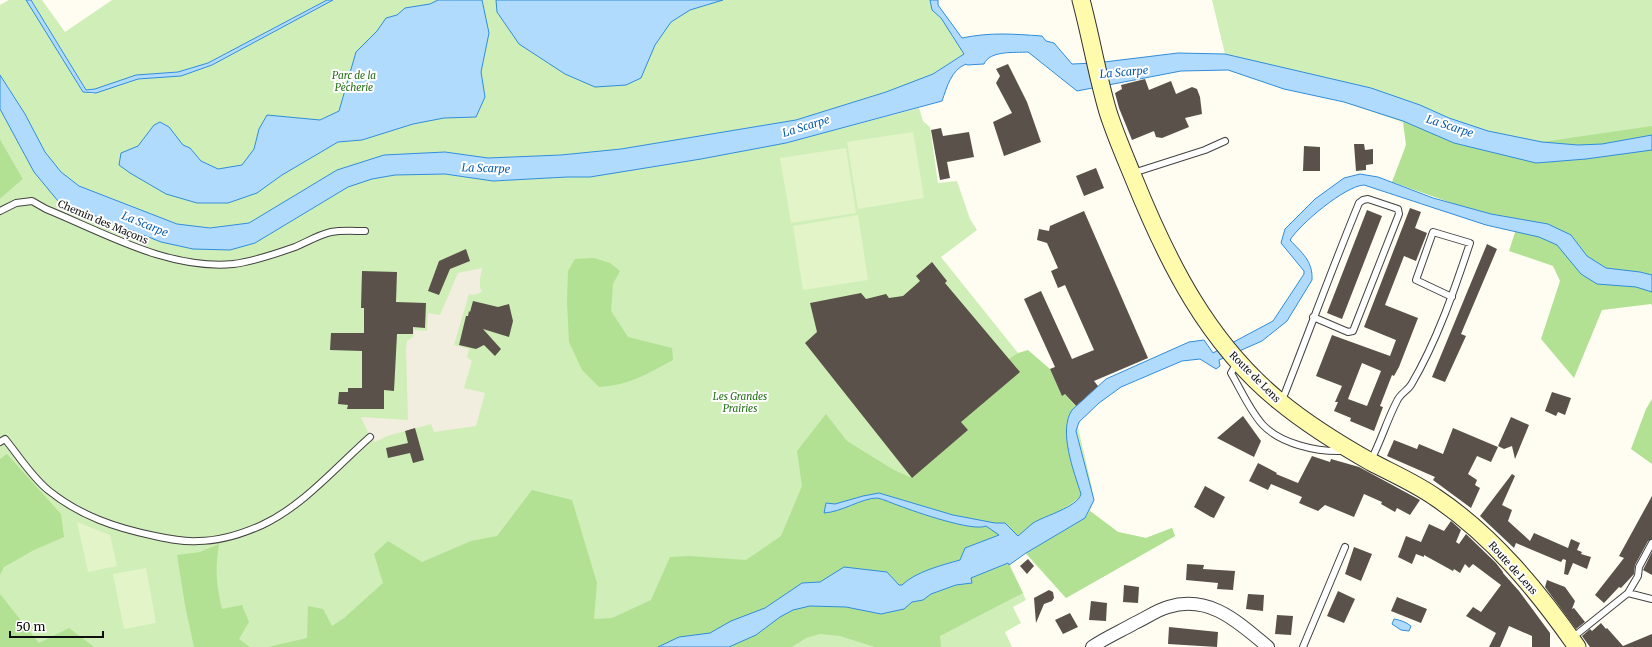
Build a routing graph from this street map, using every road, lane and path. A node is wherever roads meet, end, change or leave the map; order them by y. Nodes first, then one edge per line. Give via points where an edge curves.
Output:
1 (1081, 0) edge
2 (1225, 141) dead end
3 (1132, 174) junction
4 (0, 210) edge
5 (365, 231) dead end
6 (1452, 297) junction
7 (1313, 317) junction
8 (1231, 358) junction
9 (1280, 402) junction
10 (370, 437) dead end
11 (0, 442) edge
12 (1350, 450) junction
13 (1371, 462) junction
14 (1652, 543) edge
15 (1345, 547) dead end
16 (1628, 592) junction
17 (1652, 599) edge
18 (1574, 644) edge
19 (1092, 647) edge
20 (1268, 647) edge
21 (1303, 647) edge

1 - 3 main road, Route de Lens via 1109,114
2 - 3 lane
3 - 8 main road, Route de Lens via 1144,206 1180,280
4 - 5 lane, Chemin des Maçons via 16,203 32,201 152,253 199,264 234,264 295,247 333,232
6 - 6 lane via 1470,243 1433,232 1416,280
6 - 13 lane via 1410,386 1397,399
7 - 7 lane via 1348,332 1353,331 1399,214 1398,209 1368,199 1359,203
7 - 9 lane
8 - 9 main road, Route de Lens
8 - 12 lane via 1253,412 1272,432 1307,448 1331,452
9 - 12 main road, Route de Lens
10 - 11 lane via 313,489 279,515 262,525 230,536 198,541 176,540 119,528 82,513 47,489 5,439
12 - 13 main road, Route de Lens
13 - 18 main road, Route de Lens via 1434,496 1462,516 1489,541 1558,620
14 - 16 lane
15 - 21 lane
16 - 17 lane
16 - 18 lane
19 - 20 street via 1159,610 1184,604 1203,605 1223,612 1234,618

